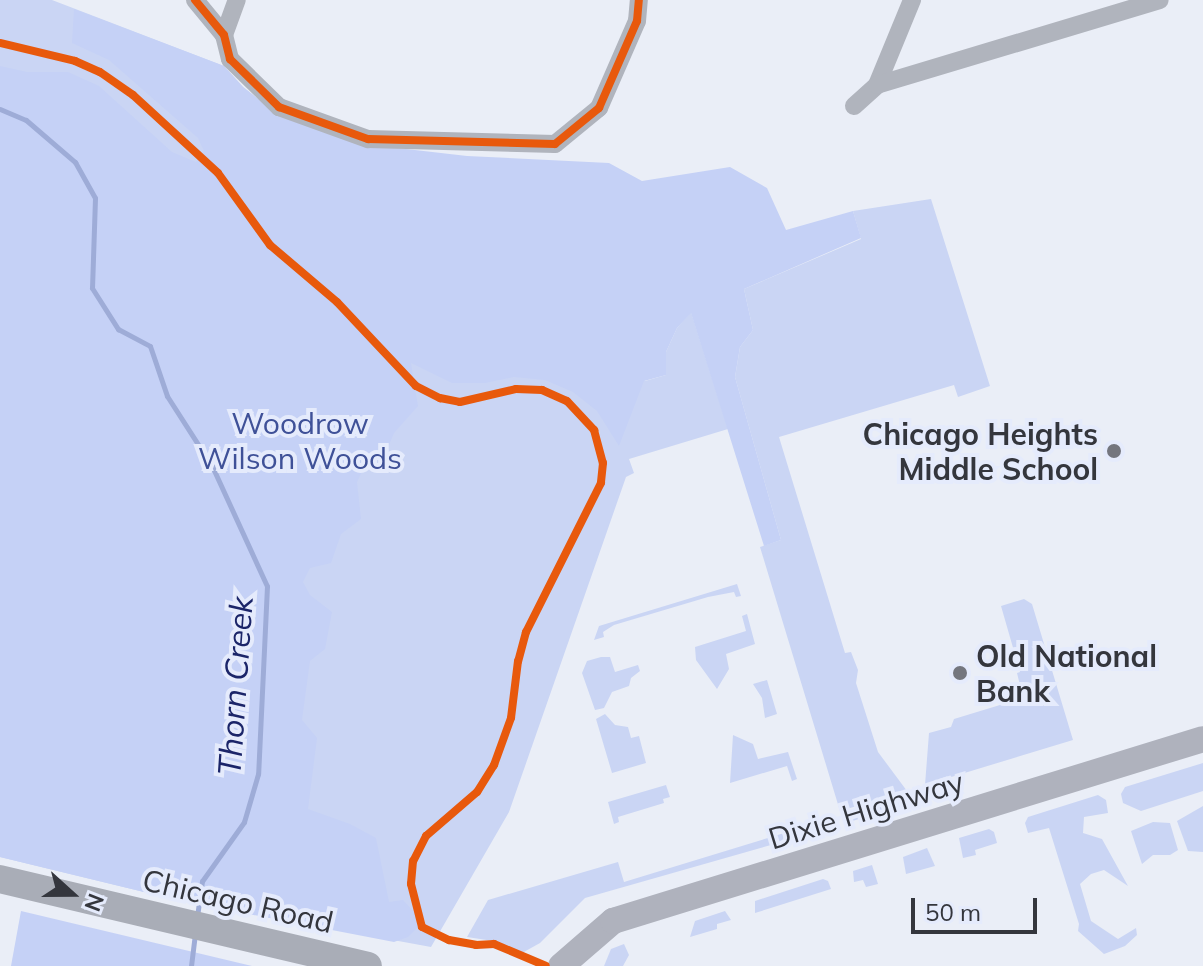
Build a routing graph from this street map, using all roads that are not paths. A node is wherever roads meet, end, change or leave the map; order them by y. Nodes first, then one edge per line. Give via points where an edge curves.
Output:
1 (195, 0) edge
2 (237, 0) edge
3 (639, 0) edge
4 (912, 0) edge
5 (1160, 0) edge
6 (224, 35) junction
7 (877, 85) junction
8 (854, 106) dead end
9 (1203, 739) edge
10 (0, 879) edge
11 (368, 966) edge
12 (561, 966) edge

1 - 6 street
2 - 6 street
3 - 6 street via 637,21 599,108 555,144 368,139 279,107 230,59
4 - 7 street
5 - 7 street
7 - 8 street
9 - 12 main road, Dixie Highway via 613,921
10 - 11 main road, Chicago Road

